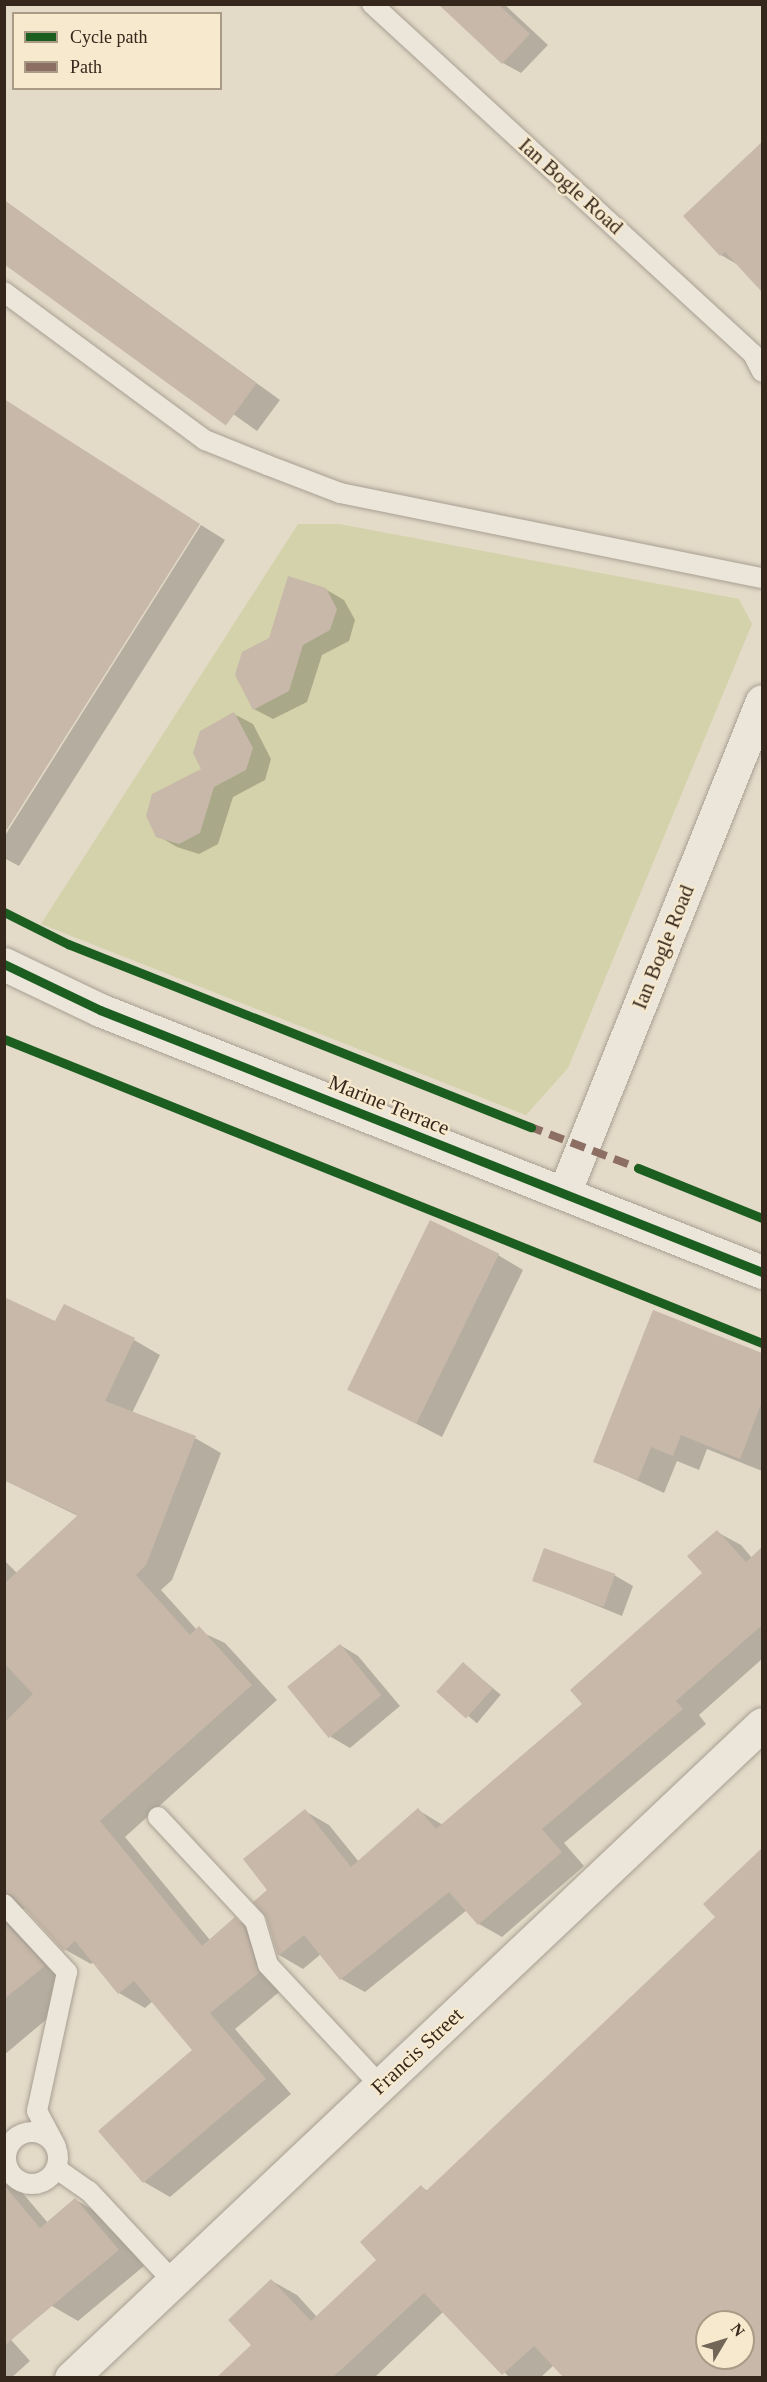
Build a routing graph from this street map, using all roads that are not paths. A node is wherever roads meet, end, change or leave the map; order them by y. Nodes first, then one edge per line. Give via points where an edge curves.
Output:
1 (372, 4) edge
2 (4, 292) edge
3 (762, 372) edge
4 (762, 578) edge
5 (762, 700) edge
6 (5, 965) edge
7 (564, 1193) junction
8 (762, 1272) edge
9 (762, 1724) edge
10 (158, 1817) dead end
11 (4, 1904) edge
12 (380, 2085) junction
13 (56, 2146) junction
14 (57, 2169) junction
15 (11, 2180) edge
16 (173, 2281) junction
17 (71, 2378) edge

1 - 3 lane, Ian Bogle Road via 753,354
2 - 4 lane via 205,440 340,493
5 - 7 street, Ian Bogle Road
6 - 7 street, Marine Terrace via 100,1010
7 - 8 street, Marine Terrace
9 - 12 street, Francis Street
10 - 12 lane via 255,1921 268,1965
11 - 13 lane via 67,1972 37,2111
12 - 16 street, Francis Street
13 - 14 lane
13 - 15 lane via 37,2132 15,2139 6,2160
14 - 15 lane via 40,2184
14 - 16 lane via 89,2191
16 - 17 street, Francis Street

